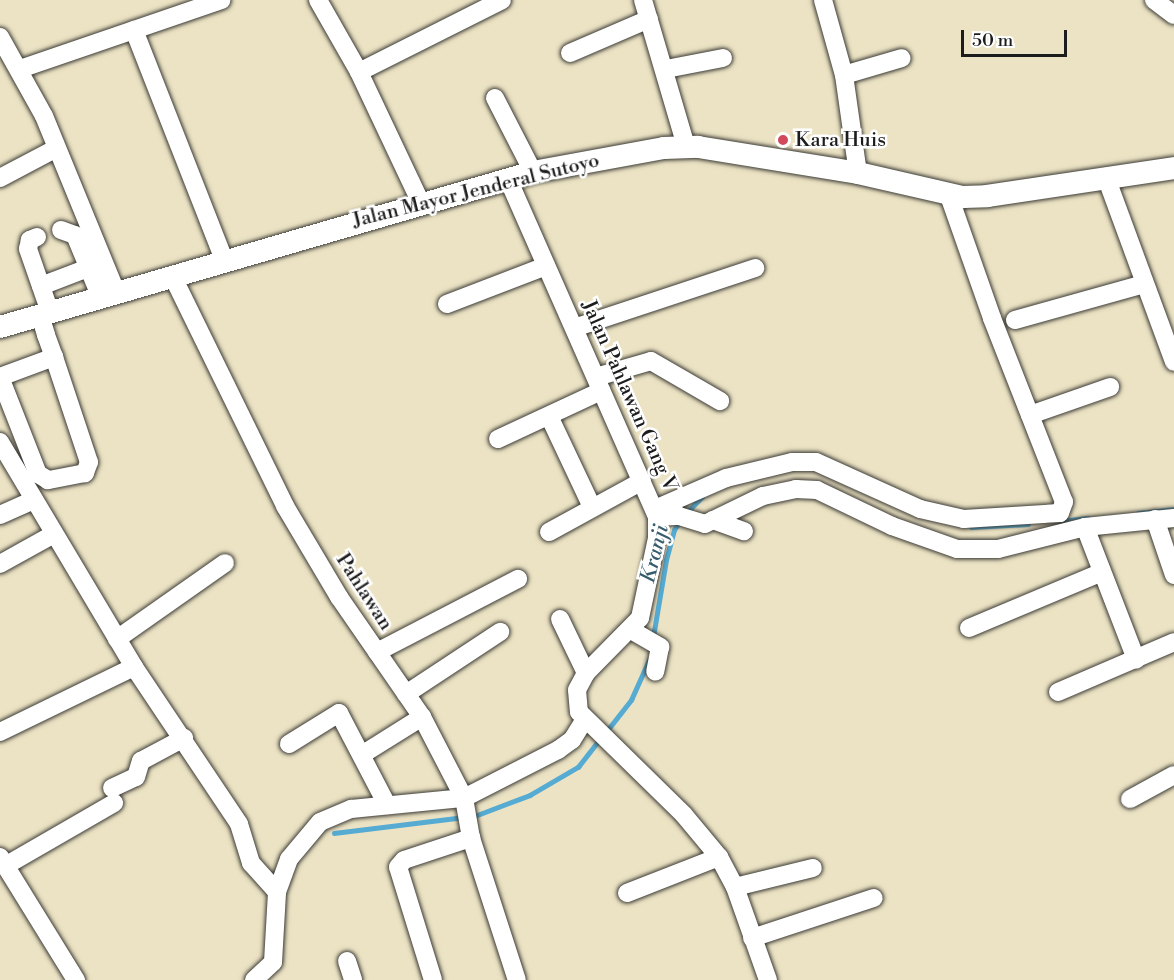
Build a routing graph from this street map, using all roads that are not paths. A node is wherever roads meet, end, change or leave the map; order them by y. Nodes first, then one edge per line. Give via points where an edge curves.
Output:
1 (221, 0) edge
2 (318, 0) edge
3 (502, 0) edge
4 (643, 0) edge
5 (824, 0) edge
6 (1154, 0) edge
7 (1174, 15) edge
8 (649, 19) junction
9 (134, 30) junction
10 (0, 37) edge
11 (570, 53) dead end
12 (723, 58) dead end
13 (902, 58) dead end
14 (20, 69) junction
15 (666, 69) junction
16 (359, 72) junction
17 (844, 75) junction
18 (495, 98) dead end
19 (686, 146) junction
20 (57, 148) junction
21 (1174, 168) edge
22 (533, 172) junction
23 (858, 173) junction
24 (1106, 177) junction
25 (0, 178) edge
26 (508, 179) junction
27 (949, 196) junction
28 (421, 203) junction
29 (61, 230) dead end
30 (37, 237) dead end
31 (224, 260) junction
32 (546, 266) junction
33 (88, 268) junction
34 (755, 268) dead end
35 (172, 275) junction
36 (1144, 284) junction
37 (41, 286) junction
38 (109, 296) junction
39 (447, 304) dead end
40 (45, 314) junction
41 (1015, 320) dead end
42 (0, 327) edge
43 (573, 328) junction
44 (54, 357) junction
45 (1174, 362) edge
46 (0, 377) edge
47 (599, 384) junction
48 (1110, 387) dead end
49 (720, 401) dead end
50 (1030, 415) junction
51 (549, 416) junction
52 (498, 439) dead end
53 (3, 454) edge
54 (642, 482) junction
55 (32, 501) junction
56 (592, 507) junction
57 (656, 513) junction
58 (0, 515) edge
59 (1174, 518) edge
60 (1155, 519) junction
61 (709, 522) junction
62 (1085, 527) junction
63 (744, 531) dead end
64 (549, 532) dead end
65 (52, 535) junction
66 (225, 563) dead end
67 (0, 564) edge
68 (1102, 572) junction
69 (1174, 575) edge
70 (518, 579) dead end
71 (560, 619) dead end
72 (969, 628) dead end
73 (500, 632) dead end
74 (645, 638) junction
75 (117, 639) junction
76 (1174, 642) edge
77 (377, 652) junction
78 (1136, 659) junction
79 (134, 667) junction
80 (655, 672) dead end
81 (586, 673) junction
82 (1058, 692) dead end
83 (406, 694) junction
84 (422, 717) junction
85 (584, 721) junction
86 (0, 732) edge
87 (184, 738) junction
88 (289, 744) dead end
89 (363, 754) junction
90 (1174, 775) edge
91 (1130, 799) dead end
92 (465, 803) junction
93 (387, 805) junction
94 (469, 833) junction
95 (719, 857) junction
96 (2, 861) edge
97 (813, 868) dead end
98 (735, 887) junction
99 (277, 892) junction
100 (627, 893) dead end
101 (874, 898) dead end
102 (752, 938) junction
103 (347, 961) dead end
104 (76, 980) edge
105 (254, 980) edge
106 (353, 980) edge
107 (433, 980) edge
108 (517, 980) edge
109 (768, 980) edge

1 - 9 street
2 - 16 street
3 - 16 street
4 - 8 street
5 - 17 street
6 - 7 street
8 - 11 street
8 - 15 street
9 - 14 street
9 - 31 street
10 - 14 street
12 - 15 street
13 - 17 street
14 - 20 street
15 - 19 street
16 - 28 street
17 - 23 street
18 - 22 street
19 - 22 main road, Jalan Mayor Jenderal Sutoyo
19 - 23 main road, Jalan Mayor Jenderal Sutoyo
20 - 25 street
20 - 38 street
21 - 24 main road, Jalan Mayor Jenderal Sutoyo
22 - 26 main road, Jalan Mayor Jenderal Sutoyo
23 - 27 main road, Jalan Mayor Jenderal Sutoyo
24 - 27 main road, Jalan Mayor Jenderal Sutoyo via 987,196
24 - 36 street
26 - 28 main road, Jalan Mayor Jenderal Sutoyo
26 - 32 street, Jalan Pahlawan Gang V
27 - 50 street
28 - 31 main road, Jalan Mayor Jenderal Sutoyo
29 - 33 street via 75,235
30 - 37 street via 30,240 28,249
31 - 35 main road, Jalan Mayor Jenderal Sutoyo
32 - 39 street
32 - 43 street, Jalan Pahlawan Gang V
33 - 37 street
33 - 38 street
34 - 43 street
35 - 38 main road, Jalan Mayor Jenderal Sutoyo
35 - 77 street, Pahlawan via 285,506
36 - 41 street
36 - 45 street
37 - 40 street
38 - 40 main road, Jalan Mayor Jenderal Sutoyo
40 - 42 main road, Jalan Mayor Jenderal Sutoyo
40 - 44 street
43 - 47 street, Jalan Pahlawan Gang V
44 - 46 street
44 - 46 street via 89,462 80,475 42,479
47 - 49 street via 651,361
47 - 51 street
47 - 54 street, Jalan Pahlawan Gang V
48 - 50 street
50 - 57 street via 1064,502 1064,508 1055,515 964,519 920,509 816,462 792,462 726,478
51 - 52 street
51 - 56 street
53 - 55 street
54 - 56 street
54 - 57 street, Jalan Pahlawan Gang V
55 - 58 street
55 - 65 street
56 - 64 street
57 - 61 street
57 - 74 street, Jalan Pahlawan Gang V via 644,605
59 - 60 street
60 - 62 street
60 - 69 street
61 - 62 street via 763,496 796,489 817,490 892,526 957,549 998,549
61 - 63 street
62 - 68 street
65 - 67 street
65 - 75 street
66 - 75 street
68 - 72 street
68 - 78 street
70 - 77 street
71 - 81 street
73 - 83 street
74 - 80 street via 661,649
74 - 81 street, Jalan Pahlawan Gang V
75 - 79 street
76 - 78 street
77 - 83 street, Pahlawan
78 - 82 street
79 - 86 street
79 - 87 street
81 - 85 street, Jalan Pahlawan Gang V via 576,703
83 - 84 street, Pahlawan
84 - 89 street
84 - 92 street, Pahlawan
85 - 92 street via 572,740
85 - 95 street via 684,815
87 - 96 street via 141,761 135,778 113,796
87 - 99 street via 243,831 251,863
88 - 89 street via 338,712
89 - 93 street
90 - 91 street
92 - 93 street
92 - 94 street
93 - 99 street via 351,809 320,822 289,859
94 - 107 street via 404,860 398,867
94 - 108 street
95 - 98 street
95 - 100 street
96 - 104 street
97 - 98 street
98 - 102 street
99 - 105 street via 273,962
101 - 102 street
102 - 109 street
103 - 106 street

